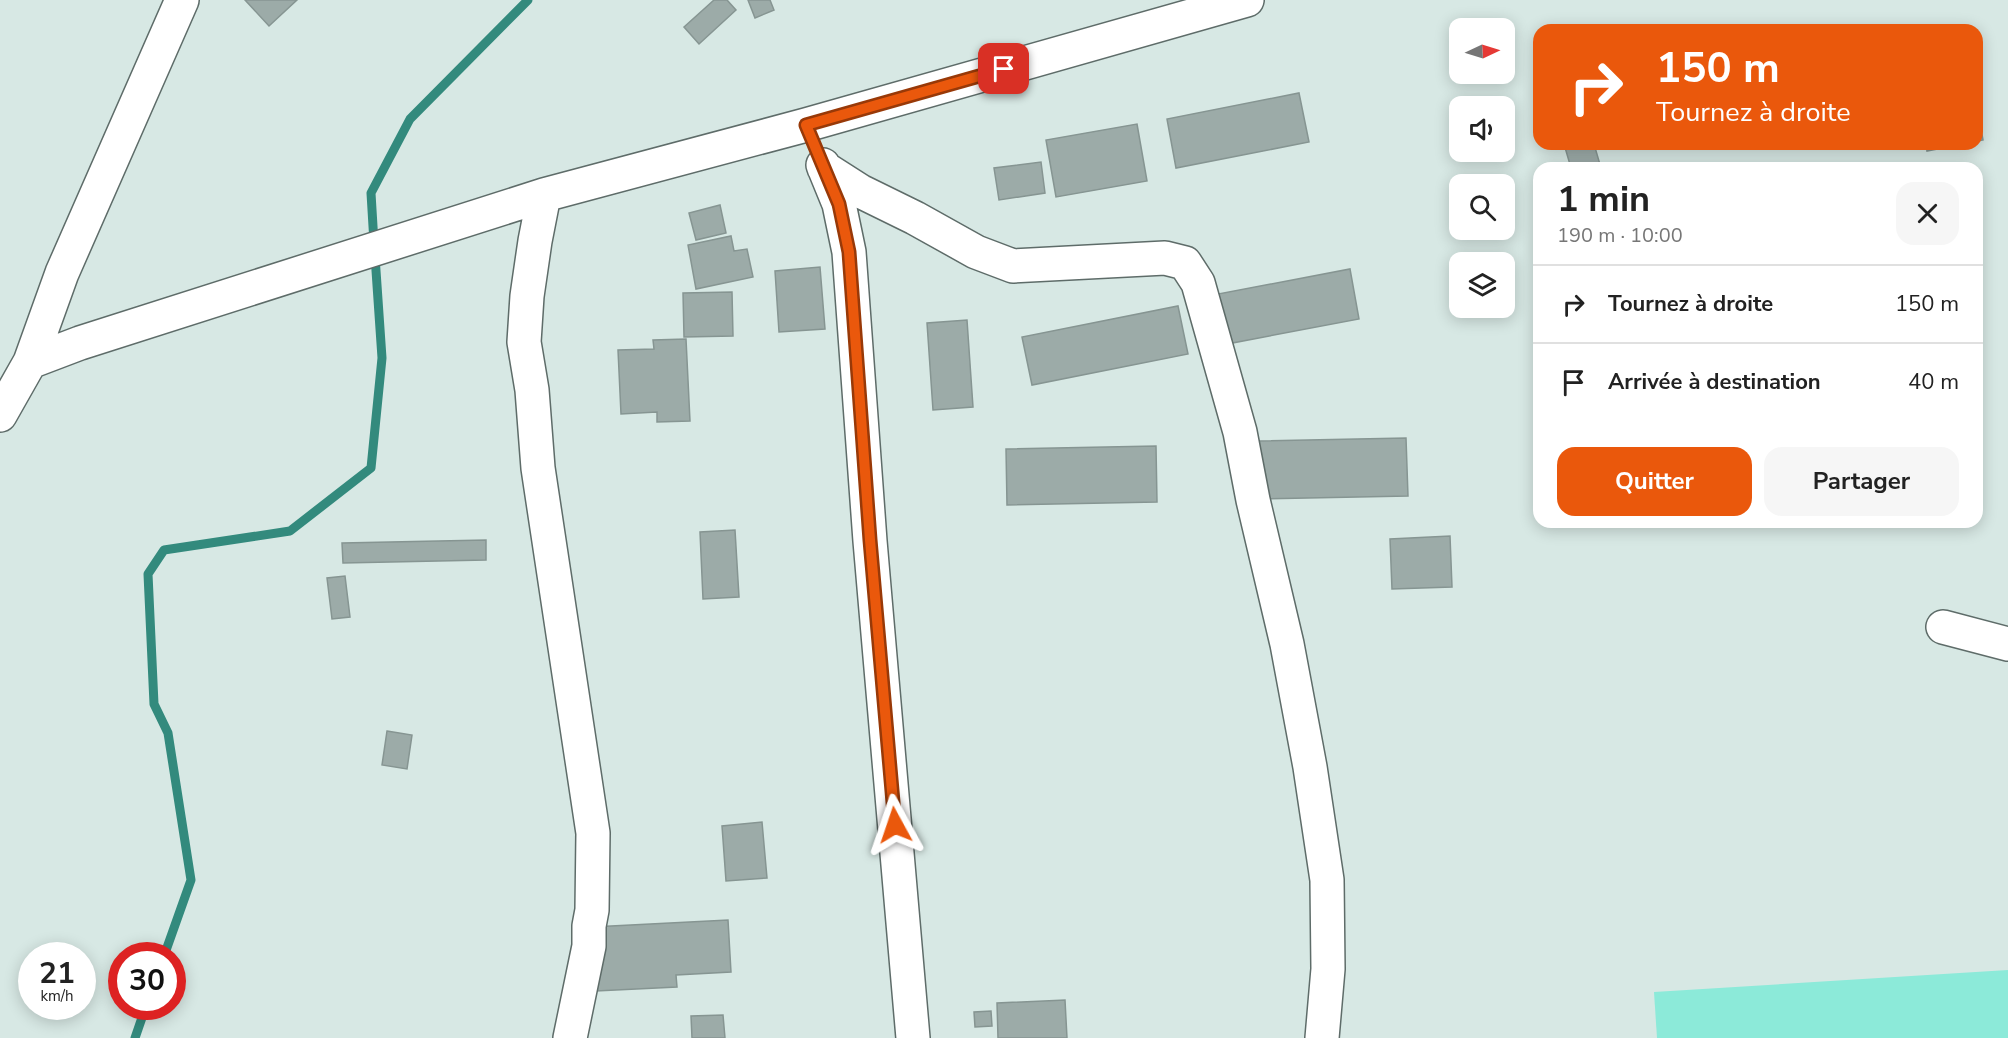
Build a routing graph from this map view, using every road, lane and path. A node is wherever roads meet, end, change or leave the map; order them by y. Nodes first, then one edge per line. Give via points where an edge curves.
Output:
1 (183, 0) edge
2 (1247, 0) edge
3 (806, 125) junction
4 (824, 168) junction
5 (544, 195) junction
6 (30, 362) junction
7 (0, 415) edge
8 (1943, 627) dead end
9 (2008, 644) edge
10 (570, 1038) edge
11 (913, 1038) edge
12 (1322, 1038) edge

1 - 6 street via 62,273
2 - 3 street
3 - 4 street
3 - 5 street
4 - 11 street via 839,204 849,252
4 - 12 street via 976,252 1013,266 1166,258 1185,264 1198,283 1240,432 1310,767 1328,880 1328,969
5 - 6 street
5 - 10 street via 528,286 525,342 538,468 593,833 589,946
6 - 7 street
8 - 9 street

